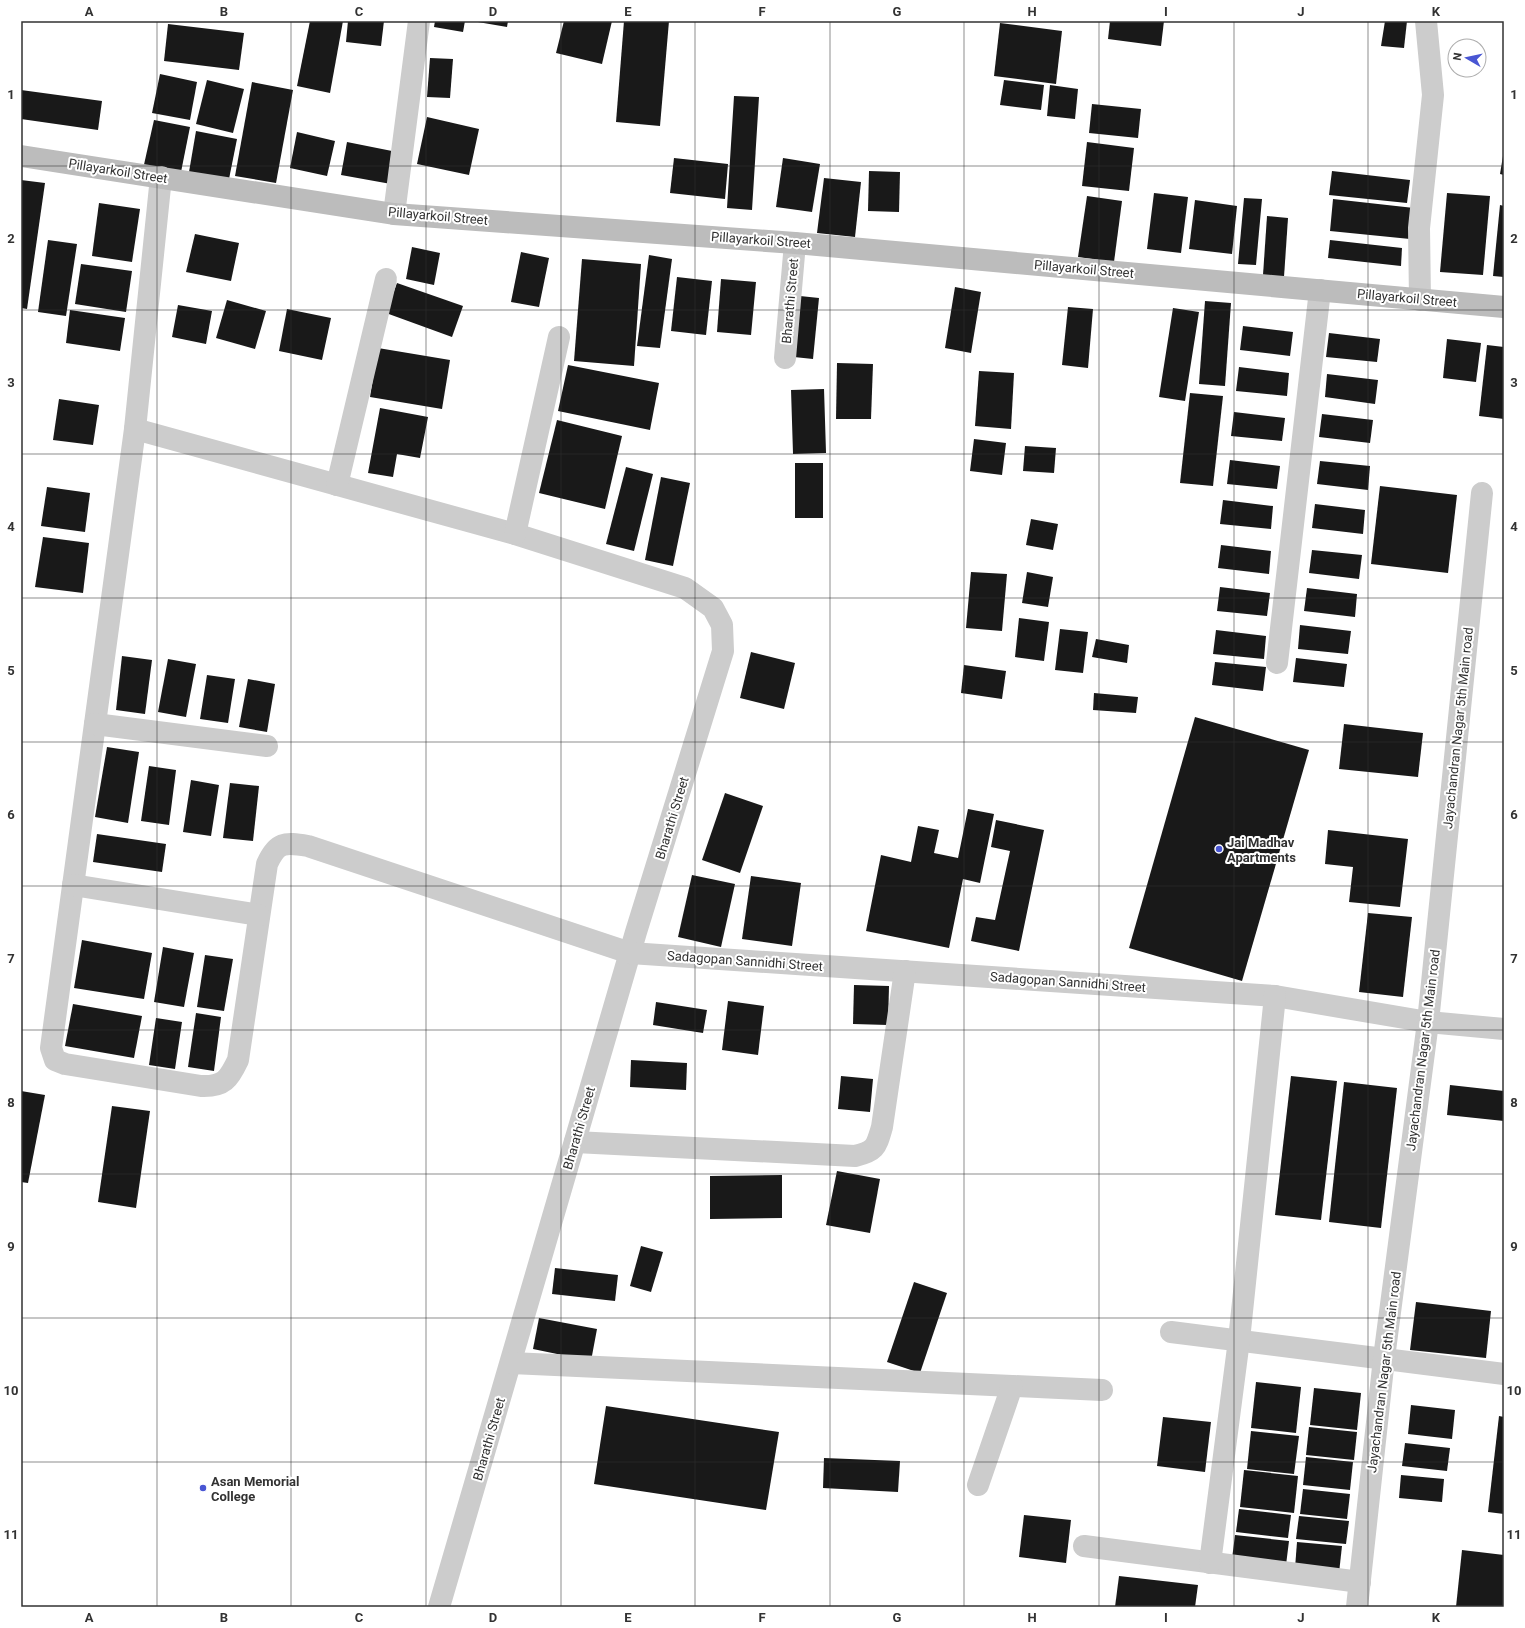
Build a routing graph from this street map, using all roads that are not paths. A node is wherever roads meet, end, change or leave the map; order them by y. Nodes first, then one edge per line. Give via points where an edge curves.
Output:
1 (419, 21) edge
2 (1426, 21) edge
3 (21, 156) edge
4 (161, 177) junction
5 (394, 214) junction
6 (795, 243) junction
7 (386, 279) dead end
8 (1320, 290) junction
9 (1420, 300) junction
10 (1504, 307) edge
11 (559, 337) dead end
12 (785, 358) dead end
13 (135, 429) junction
14 (337, 485) junction
15 (1482, 492) dead end
16 (515, 534) junction
17 (1277, 663) dead end
18 (95, 724) junction
19 (267, 746) dead end
20 (73, 884) junction
21 (259, 915) junction
22 (630, 953) junction
23 (905, 971) junction
24 (1275, 996) junction
25 (1428, 1022) junction
26 (1504, 1029) edge
27 (575, 1142) junction
28 (1171, 1332) dead end
29 (1239, 1340) junction
30 (1384, 1358) junction
31 (511, 1363) junction
32 (1504, 1374) edge
33 (1012, 1386) junction
34 (1102, 1390) dead end
35 (978, 1485) dead end
36 (1084, 1546) dead end
37 (1210, 1563) junction
38 (1360, 1582) junction
39 (440, 1607) edge
40 (1357, 1607) edge

1 - 5 street
2 - 9 street via 1433,94 1419,228
3 - 4 street, Pillayarkoil Street
4 - 5 street, Pillayarkoil Street
4 - 13 street
5 - 6 street, Pillayarkoil Street
6 - 8 street, Pillayarkoil Street
6 - 12 street, Bharathi Street
7 - 14 street
8 - 9 street, Pillayarkoil Street
8 - 17 street
9 - 10 street, Pillayarkoil Street
11 - 16 street
13 - 14 street, Bharathi Street
13 - 18 street
14 - 16 street, Bharathi Street
15 - 25 street, Jayachandran Nagar 5th Main road
16 - 22 street, Bharathi Street via 685,588 713,608 722,625 723,651
18 - 19 street
18 - 20 street
20 - 21 street
20 - 21 street, Sadagopan Sannidhi Street via 51,1048 54,1060 80,1067 214,1087 230,1076 238,1060
21 - 22 street, Sadagopan Sannidhi Street via 267,864 273,852 281,845 293,843
22 - 23 street, Sadagopan Sannidhi Street
22 - 27 street, Bharathi Street
23 - 24 street, Sadagopan Sannidhi Street
23 - 27 street via 882,1127 877,1144 869,1153 855,1156
24 - 25 street, Sadagopan Sannidhi Street
24 - 29 street
25 - 26 street, Sadagopan Sannidhi Street
25 - 30 street, Jayachandran Nagar 5th Main road
27 - 31 street, Bharathi Street
28 - 29 street
29 - 30 street
29 - 37 street
30 - 32 street
30 - 38 street, Jayachandran Nagar 5th Main road
31 - 33 street
31 - 39 street, Bharathi Street
33 - 34 street
33 - 35 street
36 - 37 street
37 - 38 street
38 - 40 street, Jayachandran Nagar 5th Main road

